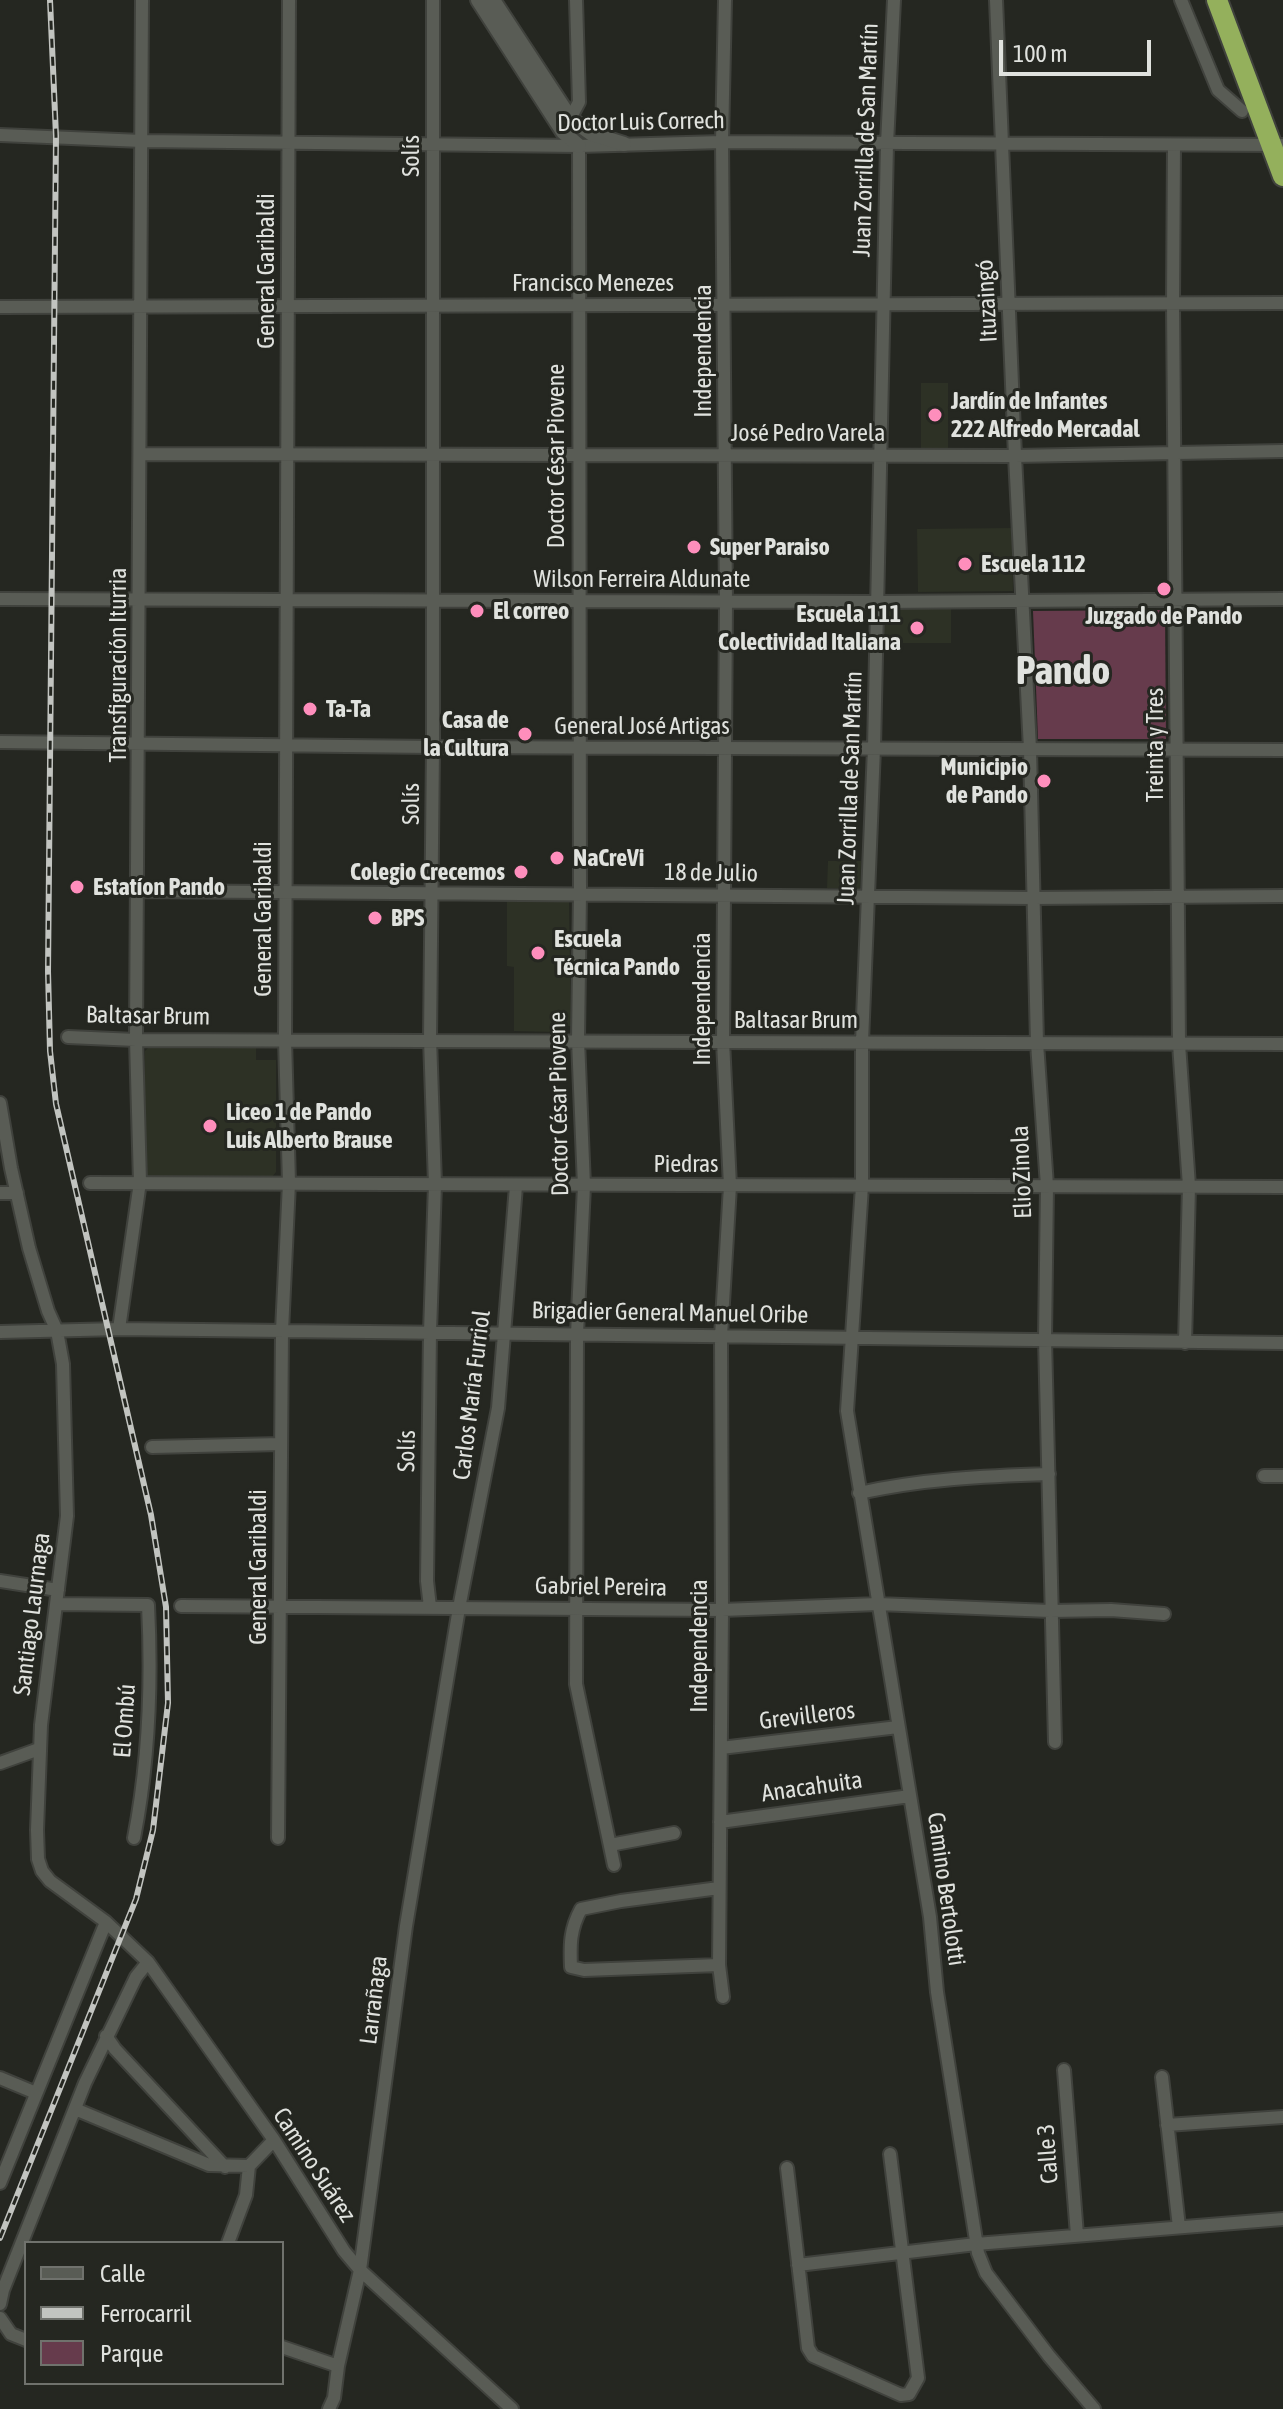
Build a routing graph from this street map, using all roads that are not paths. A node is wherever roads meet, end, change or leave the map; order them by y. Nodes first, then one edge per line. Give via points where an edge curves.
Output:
1 (142, 0) edge
2 (289, 0) edge
3 (433, 0) edge
4 (478, 0) edge
5 (493, 0) edge
6 (576, 0) edge
7 (725, 0) edge
8 (894, 0) edge
9 (996, 0) edge
10 (1181, 0) edge
11 (1217, 0) edge
12 (1242, 111) dead end
13 (567, 126) junction
14 (592, 134) junction
15 (0, 135) edge
16 (142, 141) junction
17 (288, 142) junction
18 (722, 142) junction
19 (433, 143) junction
20 (624, 144) junction
21 (887, 144) junction
22 (1001, 145) junction
23 (1277, 145) edge
24 (579, 146) junction
25 (1174, 146) junction
26 (1283, 176) edge
27 (1173, 303) junction
28 (1283, 303) edge
29 (883, 304) junction
30 (1009, 304) junction
31 (725, 305) junction
32 (433, 306) junction
33 (578, 306) junction
34 (0, 307) edge
35 (142, 307) junction
36 (288, 307) junction
37 (1283, 451) edge
38 (1175, 452) junction
39 (433, 453) junction
40 (141, 454) junction
41 (288, 455) junction
42 (578, 455) junction
43 (725, 455) junction
44 (880, 455) junction
45 (1015, 456) junction
46 (0, 599) edge
47 (141, 599) junction
48 (1283, 599) edge
49 (1176, 600) junction
50 (286, 601) junction
51 (433, 601) junction
52 (1021, 601) junction
53 (579, 602) junction
54 (726, 602) junction
55 (877, 602) junction
56 (0, 742) edge
57 (140, 744) junction
58 (285, 746) junction
59 (433, 747) junction
60 (580, 747) junction
61 (726, 748) junction
62 (874, 748) junction
63 (1030, 749) junction
64 (1178, 749) junction
65 (1283, 750) edge
66 (138, 891) junction
67 (285, 892) junction
68 (432, 893) junction
69 (580, 893) junction
70 (724, 896) junction
71 (1178, 896) junction
72 (1283, 896) edge
73 (869, 897) junction
74 (1033, 898) junction
75 (68, 1037) dead end
76 (285, 1039) junction
77 (430, 1039) junction
78 (136, 1040) junction
79 (578, 1040) junction
80 (723, 1041) junction
81 (862, 1042) junction
82 (1037, 1043) junction
83 (1179, 1044) junction
84 (1283, 1044) edge
85 (0, 1103) edge
86 (140, 1182) junction
87 (90, 1183) dead end
88 (289, 1183) junction
89 (435, 1184) junction
90 (516, 1186) junction
91 (584, 1186) junction
92 (730, 1186) junction
93 (862, 1186) junction
94 (1047, 1186) junction
95 (1189, 1186) junction
96 (1283, 1187) edge
97 (0, 1193) edge
98 (17, 1193) junction
99 (119, 1329) junction
100 (57, 1331) junction
101 (282, 1331) junction
102 (0, 1332) edge
103 (430, 1332) junction
104 (504, 1333) junction
105 (577, 1334) junction
106 (721, 1336) junction
107 (851, 1338) junction
108 (1045, 1339) junction
109 (1185, 1343) junction
110 (1283, 1343) edge
111 (281, 1444) junction
112 (152, 1447) dead end
113 (1049, 1474) junction
114 (1264, 1476) dead end
115 (1283, 1476) edge
116 (859, 1493) junction
117 (0, 1581) edge
118 (58, 1590) junction
119 (56, 1604) junction
120 (878, 1604) junction
121 (181, 1606) dead end
122 (280, 1606) junction
123 (430, 1607) junction
124 (459, 1608) junction
125 (576, 1608) junction
126 (722, 1610) junction
127 (1050, 1611) junction
128 (1164, 1614) dead end
129 (898, 1727) junction
130 (1055, 1742) dead end
131 (721, 1748) junction
132 (0, 1749) edge
133 (39, 1749) junction
134 (16, 1756) junction
135 (0, 1763) edge
136 (910, 1796) junction
137 (720, 1822) junction
138 (674, 1833) dead end
139 (134, 1838) dead end
140 (278, 1838) dead end
141 (610, 1845) junction
142 (614, 1865) dead end
143 (719, 1888) junction
144 (106, 1922) junction
145 (148, 1962) junction
146 (719, 1965) junction
147 (723, 1997) dead end
148 (106, 2036) junction
149 (1064, 2070) dead end
150 (1162, 2077) dead end
151 (0, 2078) edge
152 (36, 2093) junction
153 (75, 2109) junction
154 (1283, 2117) edge
155 (1167, 2125) junction
156 (274, 2140) junction
157 (890, 2154) dead end
158 (249, 2166) junction
159 (225, 2167) junction
160 (787, 2168) dead end
161 (0, 2183) edge
162 (1283, 2219) edge
163 (1179, 2227) junction
164 (1077, 2235) junction
165 (229, 2241) edge
166 (976, 2244) junction
167 (902, 2252) junction
168 (798, 2265) junction
169 (360, 2270) junction
170 (0, 2304) edge
171 (0, 2318) edge
172 (24, 2339) edge
173 (284, 2348) edge
174 (338, 2366) junction
175 (335, 2405) edge
176 (512, 2409) edge
177 (1094, 2409) edge

1 - 16 street, Transfiguración Iturria
2 - 17 street, General Garibaldi
3 - 19 street, Solís
4 - 13 street
5 - 13 street
6 - 13 street via 579,102
7 - 18 street, Independencia
8 - 21 street, Juan Zorrilla de San Martín
9 - 22 street, Ituzaingó
10 - 12 street via 1218,90
11 - 23 highway
13 - 14 street
13 - 24 street
14 - 20 street
14 - 24 street
15 - 16 street, Doctor Luis Correch
16 - 17 street, Doctor Luis Correch
16 - 35 street, Transfiguración Iturria
17 - 19 street, Doctor Luis Correch
17 - 36 street, General Garibaldi
18 - 20 street, Doctor Luis Correch
18 - 21 street, Doctor Luis Correch
18 - 31 street, Independencia
19 - 24 street, Doctor Luis Correch
19 - 32 street, Solís
20 - 24 street, Doctor Luis Correch
21 - 22 street, Doctor Luis Correch
21 - 29 street, Juan Zorrilla de San Martín
22 - 25 street, Doctor Luis Correch
22 - 30 street, Ituzaingó
23 - 25 street, Doctor Luis Correch
23 - 26 highway
24 - 33 street, Doctor César Piovene
25 - 27 street, Treinta y Tres
27 - 28 street, Francisco Menezes
27 - 30 street, Francisco Menezes
27 - 38 street, Treinta y Tres
29 - 30 street, Francisco Menezes
29 - 31 street, Francisco Menezes
29 - 44 street, Juan Zorrilla de San Martín
30 - 45 street, Ituzaingó
31 - 33 street, Francisco Menezes
31 - 43 street, Independencia
32 - 33 street, Francisco Menezes
32 - 36 street, Francisco Menezes
32 - 39 street, Solís
33 - 42 street, Doctor César Piovene
34 - 35 street, Francisco Menezes
35 - 36 street, Francisco Menezes
35 - 40 street, Transfiguración Iturria
36 - 41 street, General Garibaldi
37 - 38 street, José Pedro Varela
38 - 45 street, José Pedro Varela
38 - 49 street, Treinta y Tres
39 - 41 street, José Pedro Varela
39 - 42 street, José Pedro Varela
39 - 51 street, Solís
40 - 41 street, José Pedro Varela
40 - 47 street, Transfiguración Iturria
41 - 50 street, General Garibaldi
42 - 43 street, José Pedro Varela
42 - 53 street, Doctor César Piovene
43 - 44 street, José Pedro Varela
43 - 54 street, Independencia
44 - 45 street, José Pedro Varela
44 - 55 street, Juan Zorrilla de San Martín
45 - 52 street, Ituzaingó
46 - 47 street, Wilson Ferreira Aldunate
47 - 50 street, Wilson Ferreira Aldunate
47 - 57 street, Transfiguración Iturria
48 - 49 street, Wilson Ferreira Aldunate
49 - 52 street, Wilson Ferreira Aldunate
49 - 64 street, Treinta y Tres
50 - 51 street, Wilson Ferreira Aldunate
50 - 58 street, General Garibaldi
51 - 53 street, Wilson Ferreira Aldunate
51 - 59 street, Solís
52 - 55 street, Wilson Ferreira Aldunate
52 - 63 street, Elio Zinola
53 - 54 street, Wilson Ferreira Aldunate
53 - 60 street, Doctor César Piovene
54 - 55 street, Wilson Ferreira Aldunate
54 - 61 street, Independencia
55 - 62 street, Juan Zorrilla de San Martín
56 - 57 street, General José Artigas
57 - 58 street, General José Artigas
57 - 66 street, Transfiguración Iturria
58 - 59 street, General José Artigas
58 - 67 street, General Garibaldi
59 - 60 street, General José Artigas
59 - 68 street, Solís
60 - 61 street, General José Artigas
60 - 69 street, Doctor César Piovene
61 - 62 street, General José Artigas
61 - 70 street, Independencia
62 - 63 street, General José Artigas
62 - 73 street, Juan Zorrilla de San Martín
63 - 64 street, General José Artigas
63 - 74 street, Elio Zinola
64 - 65 street, General José Artigas
64 - 71 street, Treinta y Tres
66 - 67 street, 18 de Julio
66 - 78 street, Transfiguración Iturria
67 - 68 street, 18 de Julio
67 - 76 street, General Garibaldi
68 - 69 street, 18 de Julio
68 - 77 street, Solís
69 - 70 street, 18 de Julio
69 - 79 street, Doctor César Piovene
70 - 73 street, 18 de Julio
70 - 80 street, Independencia
71 - 72 street, 18 de Julio
71 - 74 street, 18 de Julio
71 - 83 street, Treinta y Tres
73 - 74 street, 18 de Julio
73 - 81 street, Juan Zorrilla de San Martín
74 - 82 street, Elio Zinola
75 - 78 street, Baltasar Brum
76 - 77 street, Baltasar Brum
76 - 78 street, Baltasar Brum
76 - 88 street, General Garibaldi
77 - 79 street, Baltasar Brum
77 - 89 street, Solís
78 - 86 street, Transfiguración Iturria
79 - 80 street, Baltasar Brum
79 - 91 street, Doctor César Piovene
80 - 81 street, Baltasar Brum
80 - 92 street, Independencia
81 - 82 street, Baltasar Brum
81 - 93 street, Juan Zorrilla de San Martín
82 - 83 street, Baltasar Brum
82 - 94 street, Elio Zinola
83 - 84 street, Baltasar Brum
83 - 95 street, Treinta y Tres
85 - 98 street, Santiago Laurnaga
86 - 87 street, Piedras
86 - 88 street, Piedras
86 - 99 street, Transfiguración Iturria
88 - 89 street, Piedras
88 - 101 street, General Garibaldi
89 - 90 street, Piedras
89 - 103 street, Solís
90 - 91 street, Piedras
90 - 104 street, Carlos María Furriol
91 - 92 street, Piedras
91 - 105 street, Doctor César Piovene
92 - 93 street, Piedras
92 - 106 street, Independencia
93 - 94 street, Piedras
93 - 107 street, Juan Zorrilla de San Martín
94 - 95 street, Piedras
94 - 108 street, Elio Zinola
95 - 96 street, Piedras
95 - 109 street, Treinta y Tres
97 - 98 street
98 - 100 street, Santiago Laurnaga
99 - 100 street, Brigadier General Manuel Oribe
99 - 101 street, Brigadier General Manuel Oribe
100 - 102 street, Brigadier General Manuel Oribe
100 - 118 street, Santiago Laurnaga via 63,1364 67,1516
101 - 103 street, Brigadier General Manuel Oribe
101 - 111 street, General Garibaldi
103 - 104 street, Brigadier General Manuel Oribe
103 - 123 street, Solís
104 - 105 street, Brigadier General Manuel Oribe
104 - 124 street, Carlos María Furriol via 498,1408
105 - 106 street, Brigadier General Manuel Oribe
105 - 125 street, Doctor César Piovene
106 - 107 street, Brigadier General Manuel Oribe
106 - 126 street, Independencia
107 - 108 street, Brigadier General Manuel Oribe
107 - 116 street, Camino Bertolotti via 847,1411
108 - 109 street, Brigadier General Manuel Oribe
108 - 113 street, Elio Zinola
109 - 110 street, Brigadier General Manuel Oribe
111 - 112 street
111 - 122 street, General Garibaldi
113 - 116 street via 961,1476
113 - 127 street, Elio Zinola
114 - 115 street
116 - 120 street, Camino Bertolotti
117 - 118 street
118 - 119 street, Santiago Laurnaga
119 - 133 street, Santiago Laurnaga
119 - 139 street, El Ombú via 148,1605 149,1708
120 - 126 street, Gabriel Pereira
120 - 127 street, Gabriel Pereira
120 - 129 street, Camino Bertolotti
121 - 122 street, Gabriel Pereira
122 - 123 street, Gabriel Pereira
122 - 140 street, General Garibaldi
123 - 124 street, Gabriel Pereira
124 - 125 street, Gabriel Pereira
124 - 169 street, Larrañaga via 406,1926
125 - 126 street, Gabriel Pereira
125 - 141 street, Doctor César Piovene via 578,1697
126 - 131 street, Independencia
127 - 128 street, Gabriel Pereira
127 - 130 street, Elio Zinola
129 - 131 street, Grevilleros
129 - 136 street, Camino Bertolotti
131 - 137 street, Independencia
132 - 134 street
133 - 134 street
133 - 144 street, Santiago Laurnaga via 42,1871
134 - 135 street
136 - 137 street, Anacahuita
136 - 166 street, Camino Bertolotti
137 - 143 street, Independencia
138 - 141 street
141 - 142 street, Doctor César Piovene
143 - 146 street, Independencia
143 - 146 street via 581,1909 570,1940 571,1967 584,1970
144 - 145 street, Camino Suárez
144 - 152 street
145 - 148 street
145 - 156 street, Camino Suárez
146 - 147 street, Independencia
148 - 153 street
148 - 159 street
149 - 164 street, Calle 3
150 - 155 street
151 - 152 street
152 - 161 street
153 - 159 street
153 - 170 street
154 - 155 street
155 - 163 street
156 - 158 street
156 - 169 street, Camino Suárez
157 - 167 street
158 - 159 street
158 - 165 street via 246,2195
160 - 168 street
162 - 163 street
163 - 164 street
164 - 166 street
166 - 167 street
166 - 177 street, Camino Bertolotti via 986,2273
167 - 168 street
167 - 168 street via 918,2378 909,2394 901,2395 813,2356
169 - 174 street, Larrañaga
169 - 176 street, Camino Suárez
171 - 172 street via 11,2334
173 - 174 street
174 - 175 street, Larrañaga

